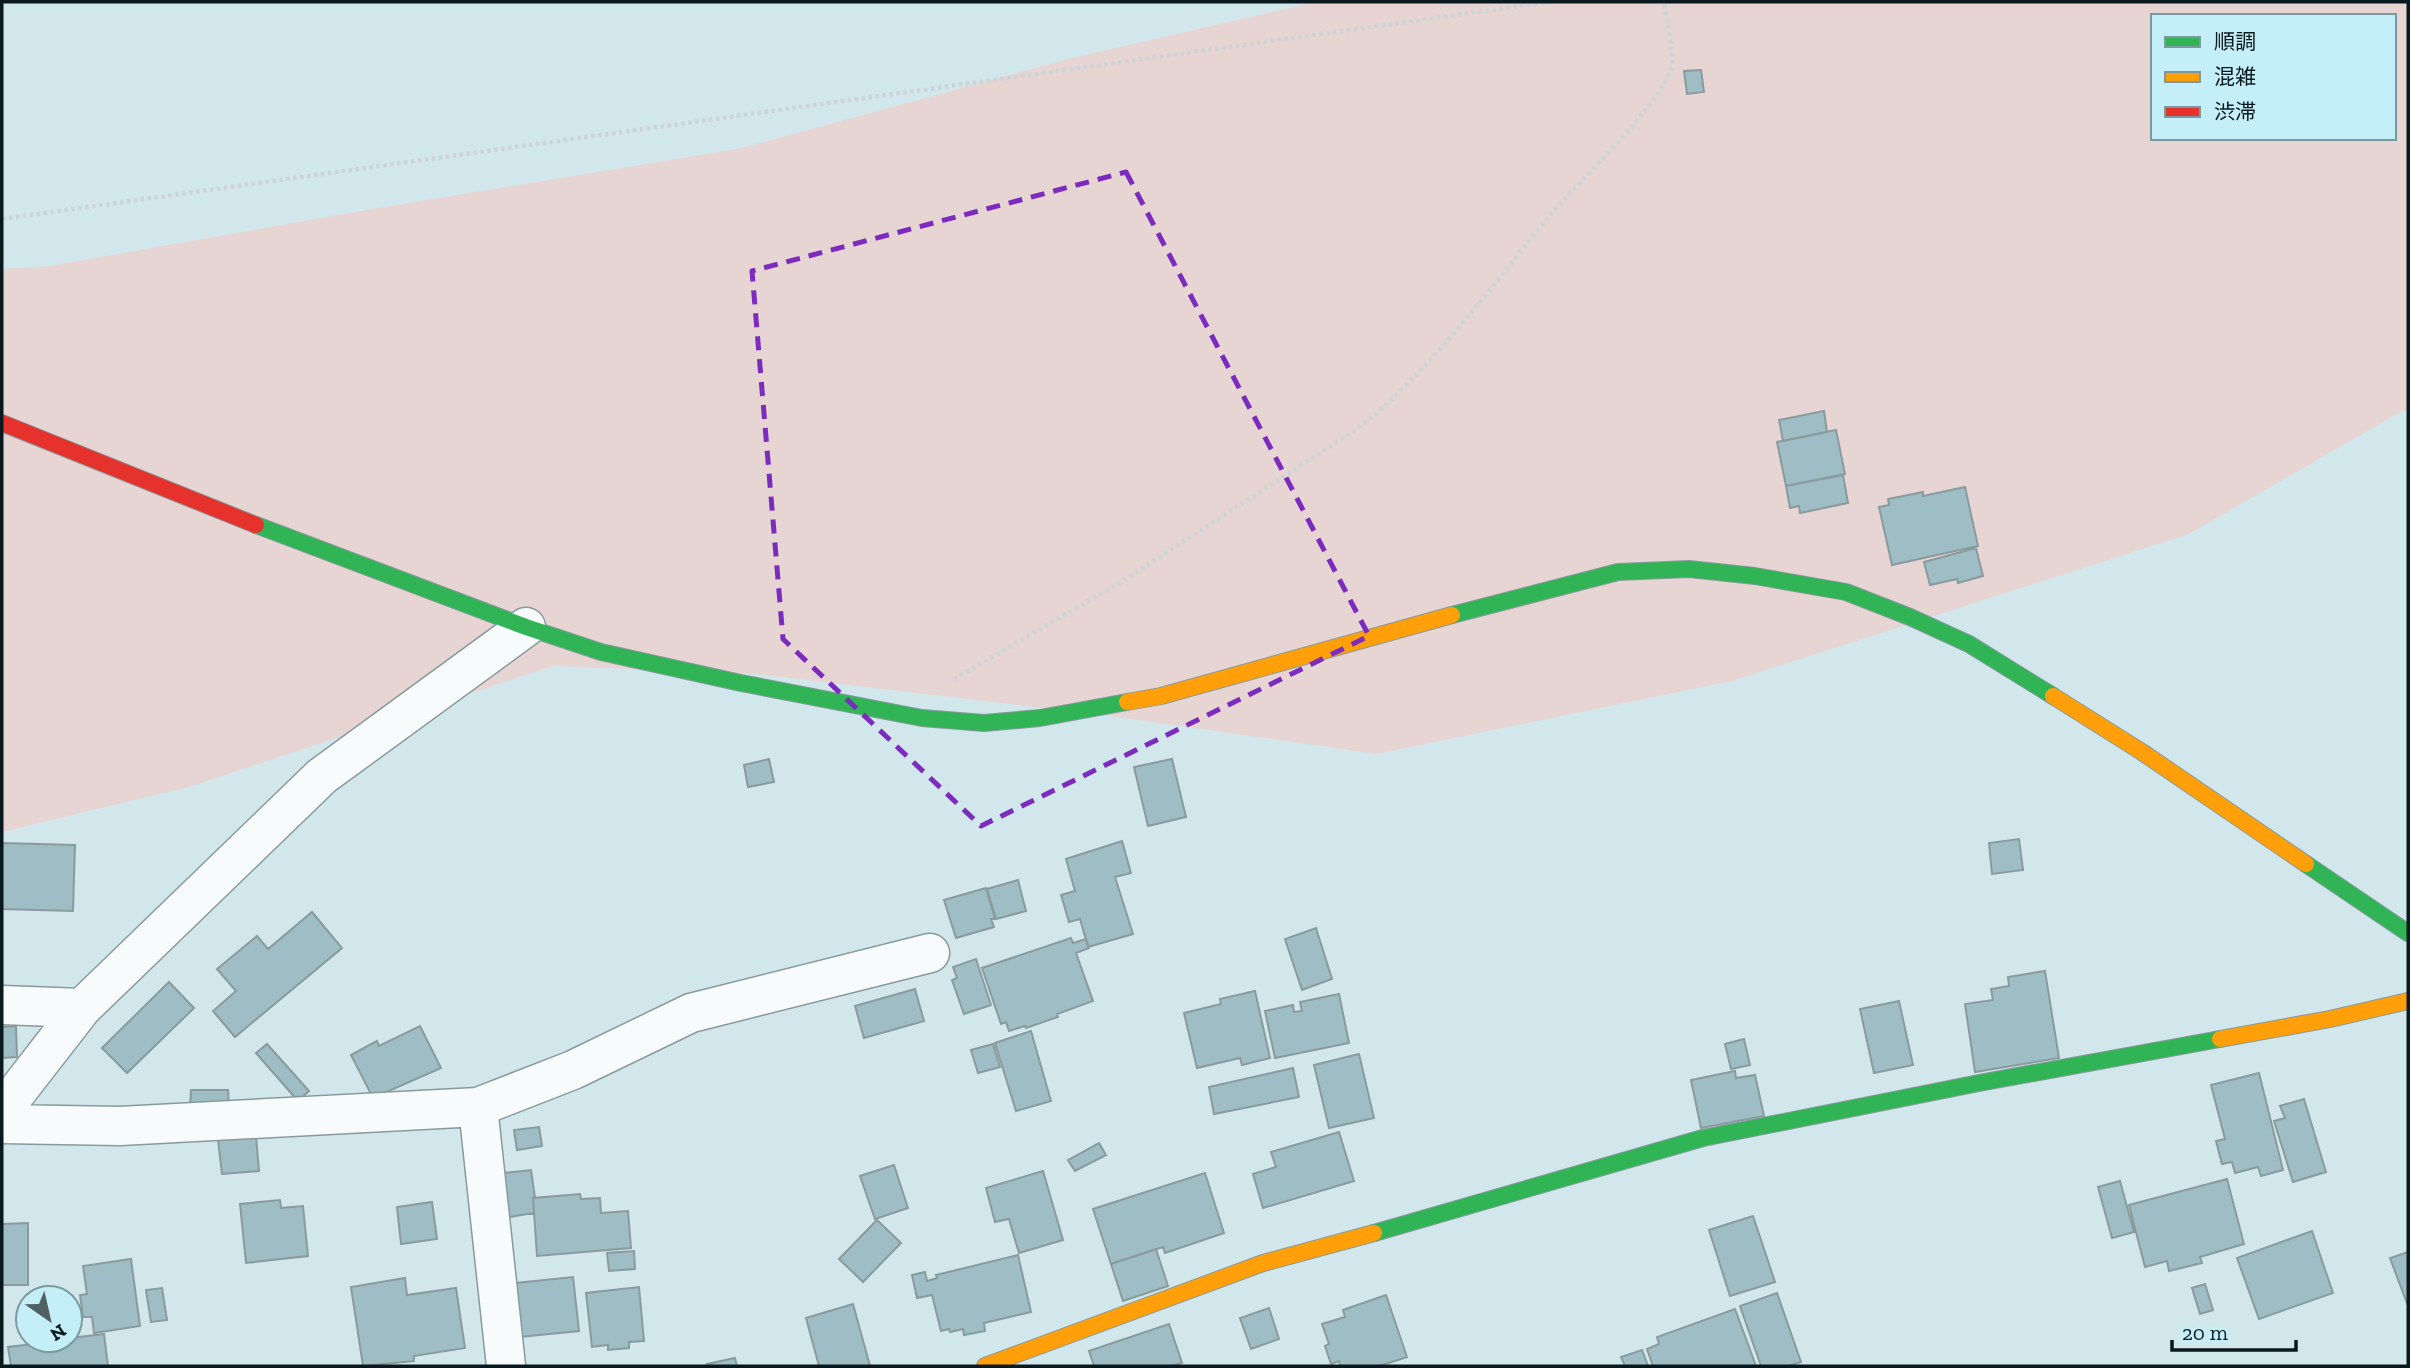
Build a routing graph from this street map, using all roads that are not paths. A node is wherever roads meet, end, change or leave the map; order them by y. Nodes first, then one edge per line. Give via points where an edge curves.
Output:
1 (2, 423) edge
2 (526, 627) junction
3 (2408, 933) edge
4 (930, 953) dead end
5 (2408, 1001) edge
6 (2, 1005) edge
7 (82, 1008) junction
8 (478, 1107) junction
9 (2, 1111) edge
10 (2, 1124) edge
11 (506, 1366) edge
12 (985, 1366) edge

1 - 2 street via 321,551
2 - 3 street via 601,652 741,683 922,718 984,723 1107,708 1161,696 1618,572 1689,569 1755,576 1846,592 1969,644 2142,752
2 - 7 street via 322,776
4 - 8 street via 691,1013 573,1070
5 - 12 street via 2330,1020 1703,1138 1263,1263
6 - 7 street
7 - 9 street
8 - 10 street via 120,1126
8 - 11 street

